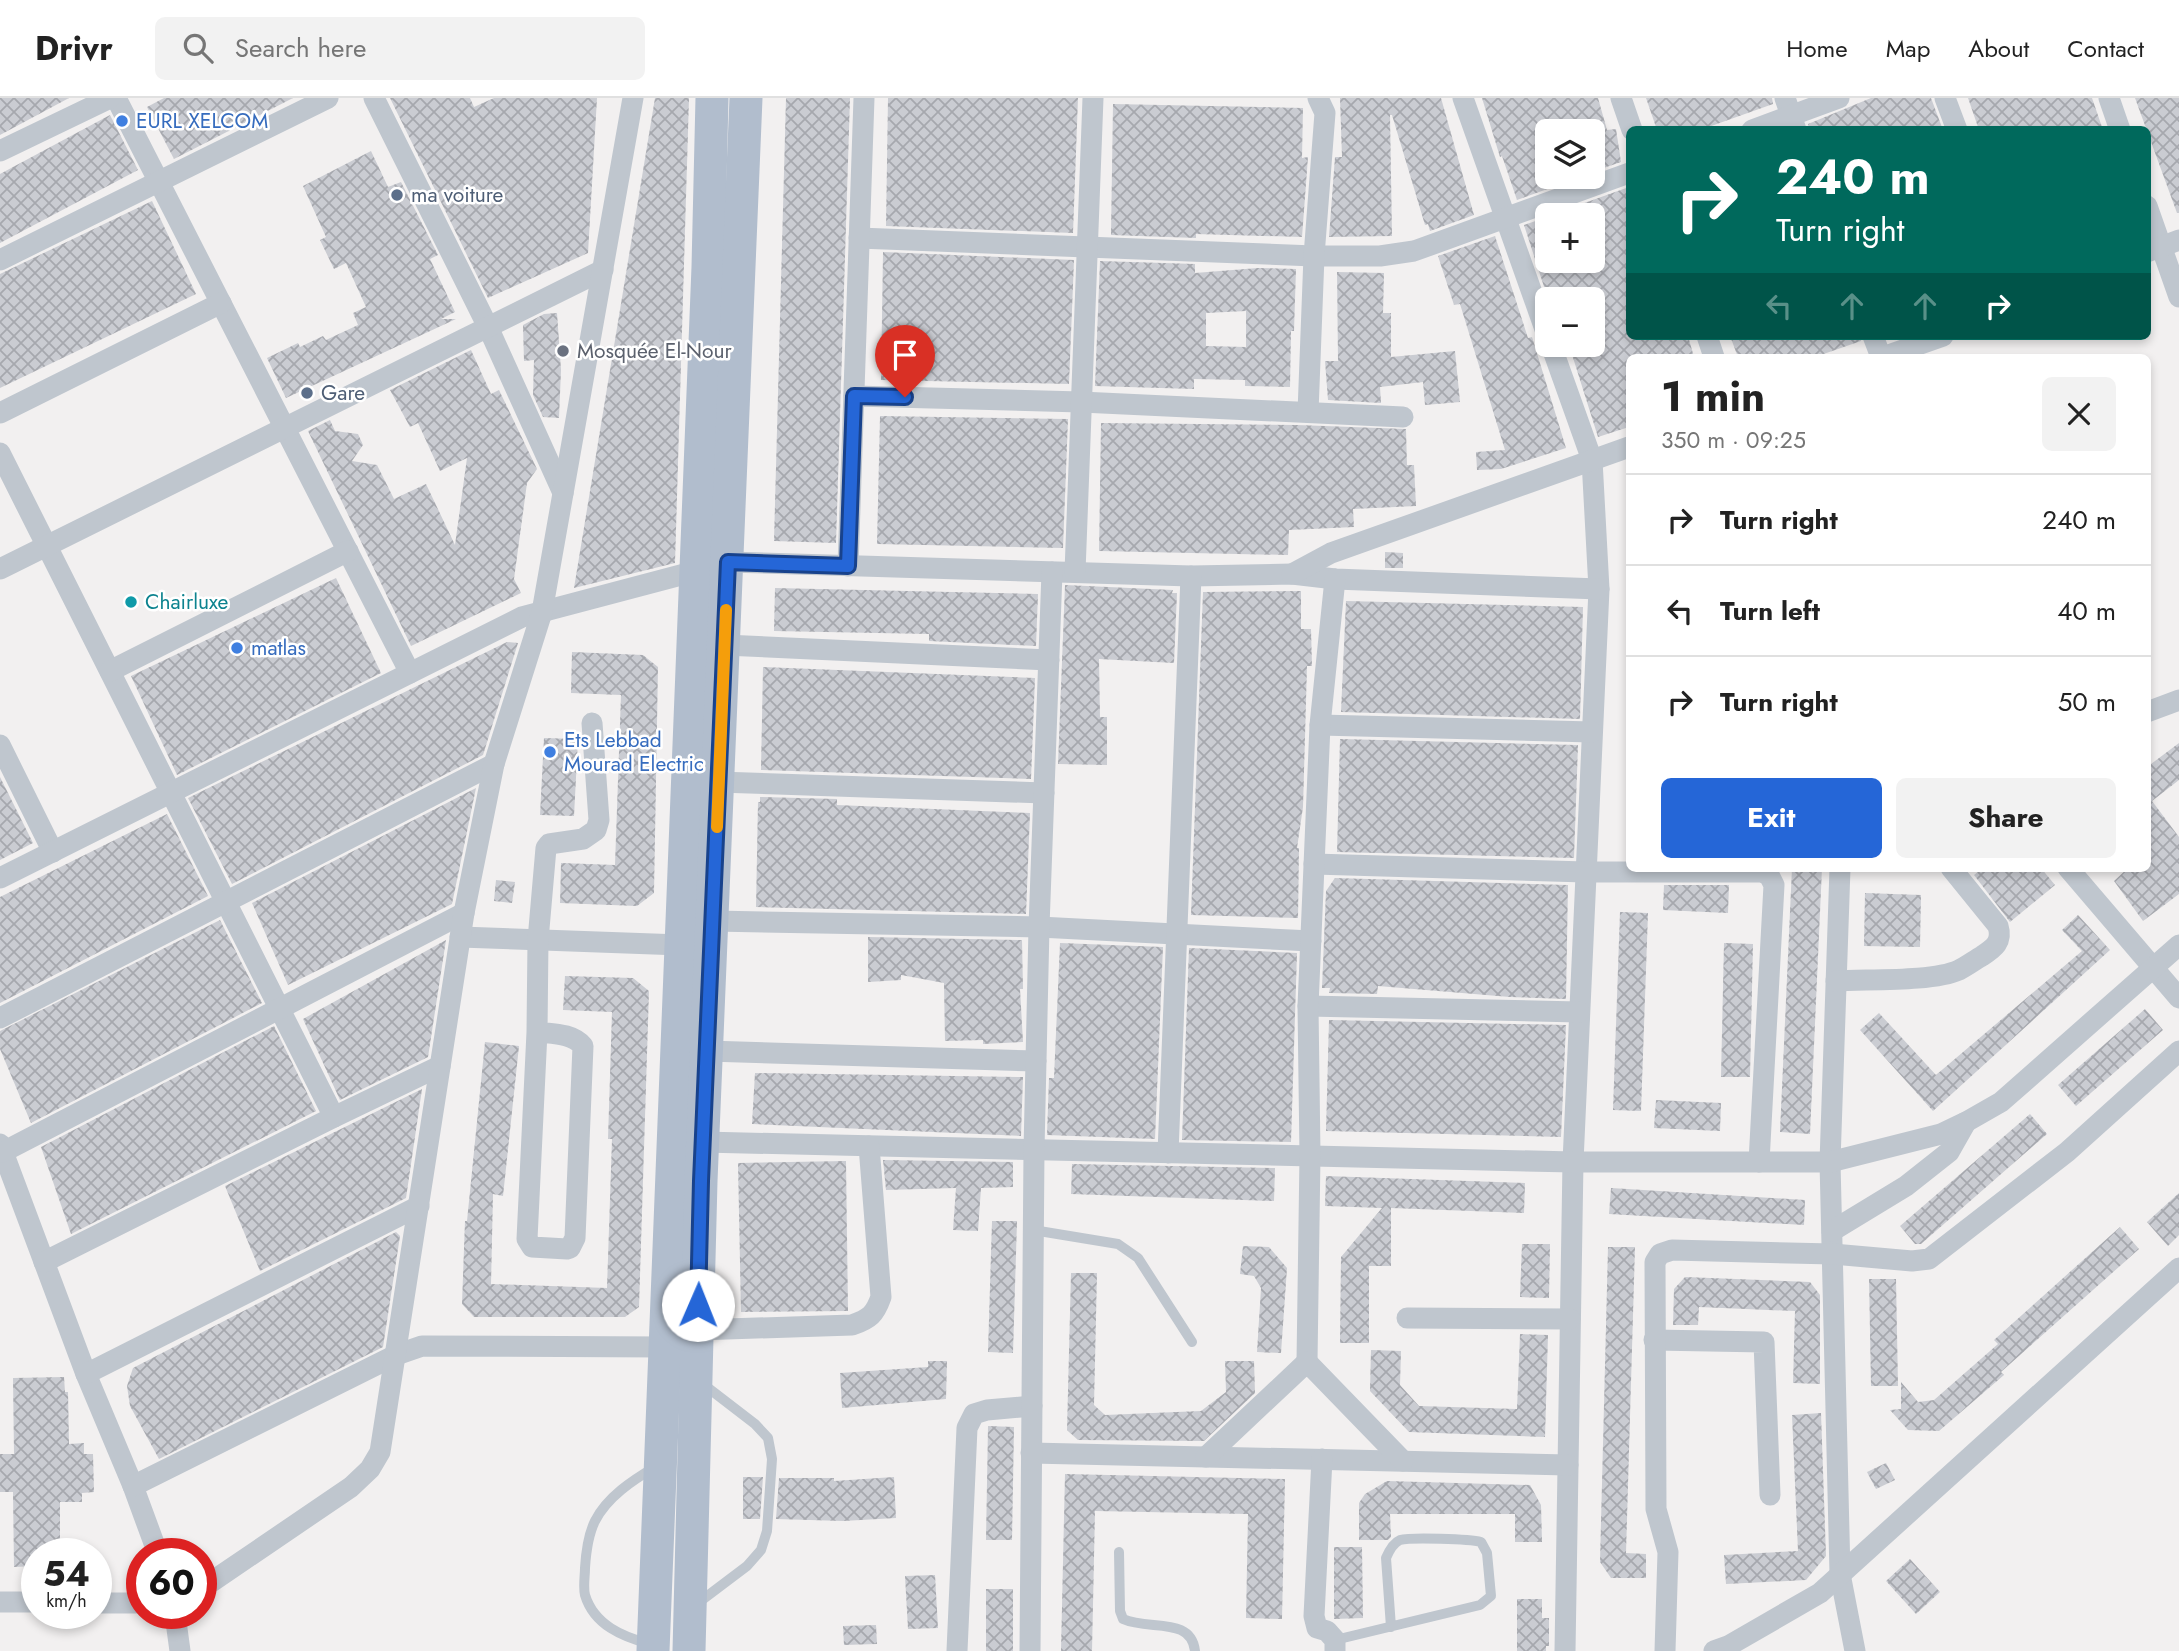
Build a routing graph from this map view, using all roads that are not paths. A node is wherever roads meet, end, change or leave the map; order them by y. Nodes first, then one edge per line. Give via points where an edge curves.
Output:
1 (110, 98) edge
2 (116, 98) edge
3 (328, 98) edge
4 (374, 98) edge
5 (712, 98) edge
6 (746, 98) edge
7 (864, 98) edge
8 (1093, 98) edge
9 (1318, 98) edge
10 (1463, 98) edge
11 (1621, 98) edge
12 (1839, 98) edge
13 (1945, 98) edge
14 (2109, 98) edge
15 (630, 102) edge
16 (1791, 114) edge
17 (1631, 126) edge
18 (1762, 126) edge
19 (1956, 126) edge
20 (2119, 126) edge
21 (0, 151) edge
22 (1626, 174) edge
23 (159, 182) junction
24 (2151, 217) edge
25 (1505, 218) junction
26 (859, 238) junction
27 (2162, 246) edge
28 (1087, 247) junction
29 (1314, 256) junction
30 (0, 260) edge
31 (603, 270) junction
32 (2179, 297) edge
33 (1535, 302) edge
34 (221, 303) junction
35 (488, 327) junction
36 (1931, 340) edge
37 (1891, 354) edge
38 (1554, 357) edge
39 (854, 396) junction
40 (1081, 402) junction
41 (1308, 412) junction
42 (0, 413) edge
43 (1403, 417) dead end
44 (285, 429) junction
45 (1626, 448) edge
46 (0, 453) edge
47 (1592, 460) junction
48 (563, 493) junction
49 (48, 546) junction
50 (348, 551) junction
51 (728, 562) junction
52 (848, 566) junction
53 (0, 569) edge
54 (696, 571) junction
55 (1052, 572) junction
56 (1075, 572) junction
57 (1292, 574) junction
58 (1191, 576) junction
59 (1335, 579) junction
60 (1599, 589) junction
61 (542, 612) junction
62 (724, 645) junction
63 (1049, 660) junction
64 (110, 671) junction
65 (410, 673) junction
66 (2179, 700) edge
67 (2151, 710) edge
68 (592, 723) dead end
69 (1320, 725) junction
70 (1592, 732) junction
71 (0, 745) edge
72 (494, 764) junction
73 (718, 782) junction
74 (170, 793) junction
75 (1044, 793) junction
76 (53, 852) junction
77 (1314, 864) junction
78 (1586, 872) junction
79 (1840, 872) edge
80 (1954, 872) edge
81 (2071, 872) edge
82 (0, 878) edge
83 (226, 902) junction
84 (464, 913) junction
85 (713, 921) junction
86 (1039, 927) junction
87 (1177, 934) junction
88 (460, 937) junction
89 (538, 940) junction
90 (1311, 941) junction
91 (681, 945) junction
92 (2179, 945) edge
93 (2152, 968) junction
94 (1836, 981) junction
95 (2179, 999) edge
96 (1308, 1006) junction
97 (280, 1010) junction
98 (1580, 1012) junction
99 (0, 1018) edge
100 (537, 1032) junction
101 (707, 1051) junction
102 (2179, 1051) edge
103 (1036, 1061) junction
104 (440, 1066) junction
105 (334, 1117) junction
106 (1966, 1122) junction
107 (703, 1142) junction
108 (869, 1146) junction
109 (1, 1148) edge
110 (1034, 1150) junction
111 (1168, 1153) junction
112 (1310, 1155) junction
113 (1573, 1162) junction
114 (1759, 1162) junction
115 (1830, 1162) junction
116 (419, 1206) junction
117 (1033, 1230) junction
118 (1832, 1231) junction
119 (1833, 1254) junction
120 (44, 1262) junction
121 (2179, 1268) edge
122 (1407, 1318) dead end
123 (1570, 1319) junction
124 (697, 1330) junction
125 (1654, 1340) junction
126 (1192, 1342) dead end
127 (665, 1347) junction
128 (396, 1355) junction
129 (1307, 1362) junction
130 (86, 1374) junction
131 (696, 1379) junction
132 (1032, 1406) junction
133 (1031, 1452) junction
134 (1206, 1457) junction
135 (1322, 1459) junction
136 (1404, 1461) junction
137 (661, 1464) junction
138 (1567, 1465) junction
139 (133, 1486) junction
140 (1770, 1495) dead end
141 (152, 1538) edge
142 (1119, 1552) dead end
143 (1840, 1574) junction
144 (217, 1578) edge
145 (0, 1602) edge
146 (21, 1602) edge
147 (690, 1609) junction
148 (1391, 1627) junction
149 (177, 1629) edge
150 (1335, 1646) edge
151 (653, 1648) edge
152 (180, 1651) edge
153 (689, 1651) edge
154 (957, 1651) edge
155 (1030, 1651) edge
156 (1195, 1651) edge
157 (1565, 1651) edge
158 (1665, 1651) edge
159 (1714, 1651) edge
160 (1855, 1651) edge

1 - 21 street
2 - 23 street
3 - 23 street
4 - 35 street
5 - 54 main road
6 - 51 main road
7 - 26 street
8 - 28 street
9 - 29 street via 1325,113
10 - 25 street
11 - 17 street
12 - 16 street
13 - 19 street
14 - 20 street
15 - 31 street
16 - 18 street
22 - 25 street
23 - 30 street
23 - 34 street
24 - 27 street
25 - 29 street via 1414,251
25 - 33 street
26 - 28 street
26 - 39 street
27 - 32 street
28 - 29 street
28 - 40 street
29 - 41 street
31 - 35 street
31 - 48 street
34 - 42 street
34 - 44 street
35 - 44 street
35 - 48 street
36 - 37 street
38 - 47 street
39 - 40 street
39 - 52 street
40 - 41 street
40 - 56 street
41 - 43 street
44 - 49 street
44 - 50 street
45 - 47 street
46 - 49 street
47 - 57 street via 1331,554
47 - 60 street
48 - 61 street
49 - 53 street
49 - 64 street
50 - 64 street
50 - 65 street
51 - 52 street
51 - 62 main road
52 - 55 street
54 - 61 street
54 - 91 main road
55 - 56 street
55 - 63 street
56 - 58 street
57 - 58 street
57 - 59 street
58 - 87 street
59 - 60 street
59 - 69 street
60 - 70 street
61 - 65 street via 522,617
61 - 72 street
62 - 63 street
62 - 73 main road
63 - 75 street
64 - 74 street
65 - 74 street
66 - 67 street
68 - 89 street via 596,830 583,839 546,848
69 - 70 street
69 - 77 street
70 - 78 street
71 - 76 street
72 - 83 street
72 - 84 street
73 - 75 street
73 - 85 main road
74 - 76 street
74 - 83 street
75 - 86 street
76 - 82 street
77 - 78 street
77 - 90 street
78 - 98 street
78 - 114 street via 1762,872 1772,879
79 - 94 street
80 - 94 street via 1998,926 1999,942 1993,949 1959,970 1937,976
81 - 93 street
83 - 97 street
83 - 99 street
84 - 88 street
84 - 97 street
85 - 86 street
85 - 101 main road
86 - 87 street
86 - 103 street
87 - 90 street
87 - 111 street
88 - 89 street
88 - 104 street
89 - 91 street
89 - 100 street
90 - 96 street
91 - 127 main road
92 - 93 street
93 - 95 street
93 - 106 street via 2001,1102
94 - 115 street
96 - 98 street
96 - 112 street
97 - 105 street
97 - 109 street
98 - 113 street
100 - 100 street via 577,1039 583,1046 575,1238 567,1249 532,1247 527,1239
101 - 103 street
101 - 107 main road
102 - 119 street via 2067,1152 1929,1259
103 - 110 street
104 - 105 street
104 - 116 street
105 - 120 street
106 - 115 street via 1941,1134
106 - 118 street via 1949,1152 1906,1186
107 - 108 street
107 - 124 main road
108 - 110 street
108 - 124 street via 881,1297 876,1312 852,1325
109 - 120 street
110 - 111 street
110 - 117 street
111 - 112 street
112 - 113 street
112 - 129 street
113 - 114 street
113 - 123 street
114 - 115 street
115 - 118 street
116 - 128 street
116 - 130 street
117 - 126 lane via 1118,1244 1138,1258
117 - 132 street
118 - 119 street
119 - 125 street via 1672,1250 1660,1254 1655,1262
119 - 143 street
120 - 130 street
121 - 143 street
122 - 123 street
123 - 138 street
124 - 131 main road
125 - 140 street via 1764,1342
125 - 158 street via 1656,1509 1668,1552
127 - 128 street via 422,1346
127 - 137 main road
128 - 139 street
128 - 144 street via 380,1452 370,1469 351,1487
129 - 134 street
129 - 136 street
130 - 139 street
131 - 147 main road
131 - 147 lane via 755,1424 768,1438 772,1459 767,1531 761,1550
132 - 133 street
132 - 154 street via 987,1409 974,1414 967,1428
133 - 134 street
133 - 155 street
134 - 135 street
135 - 136 street
135 - 150 street via 1314,1616 1317,1628 1328,1631
136 - 138 street
137 - 151 main road
137 - 151 lane via 615,1496 596,1520 586,1551 584,1593 595,1615 611,1630
138 - 157 street
139 - 141 street
142 - 156 lane via 1123,1619 1136,1625 1180,1628 1194,1641
143 - 159 street via 1777,1619
143 - 160 street
145 - 146 street
147 - 153 main road
148 - 148 lane via 1488,1601 1487,1553 1481,1542 1400,1540 1391,1547 1386,1558
148 - 150 lane
149 - 152 street

